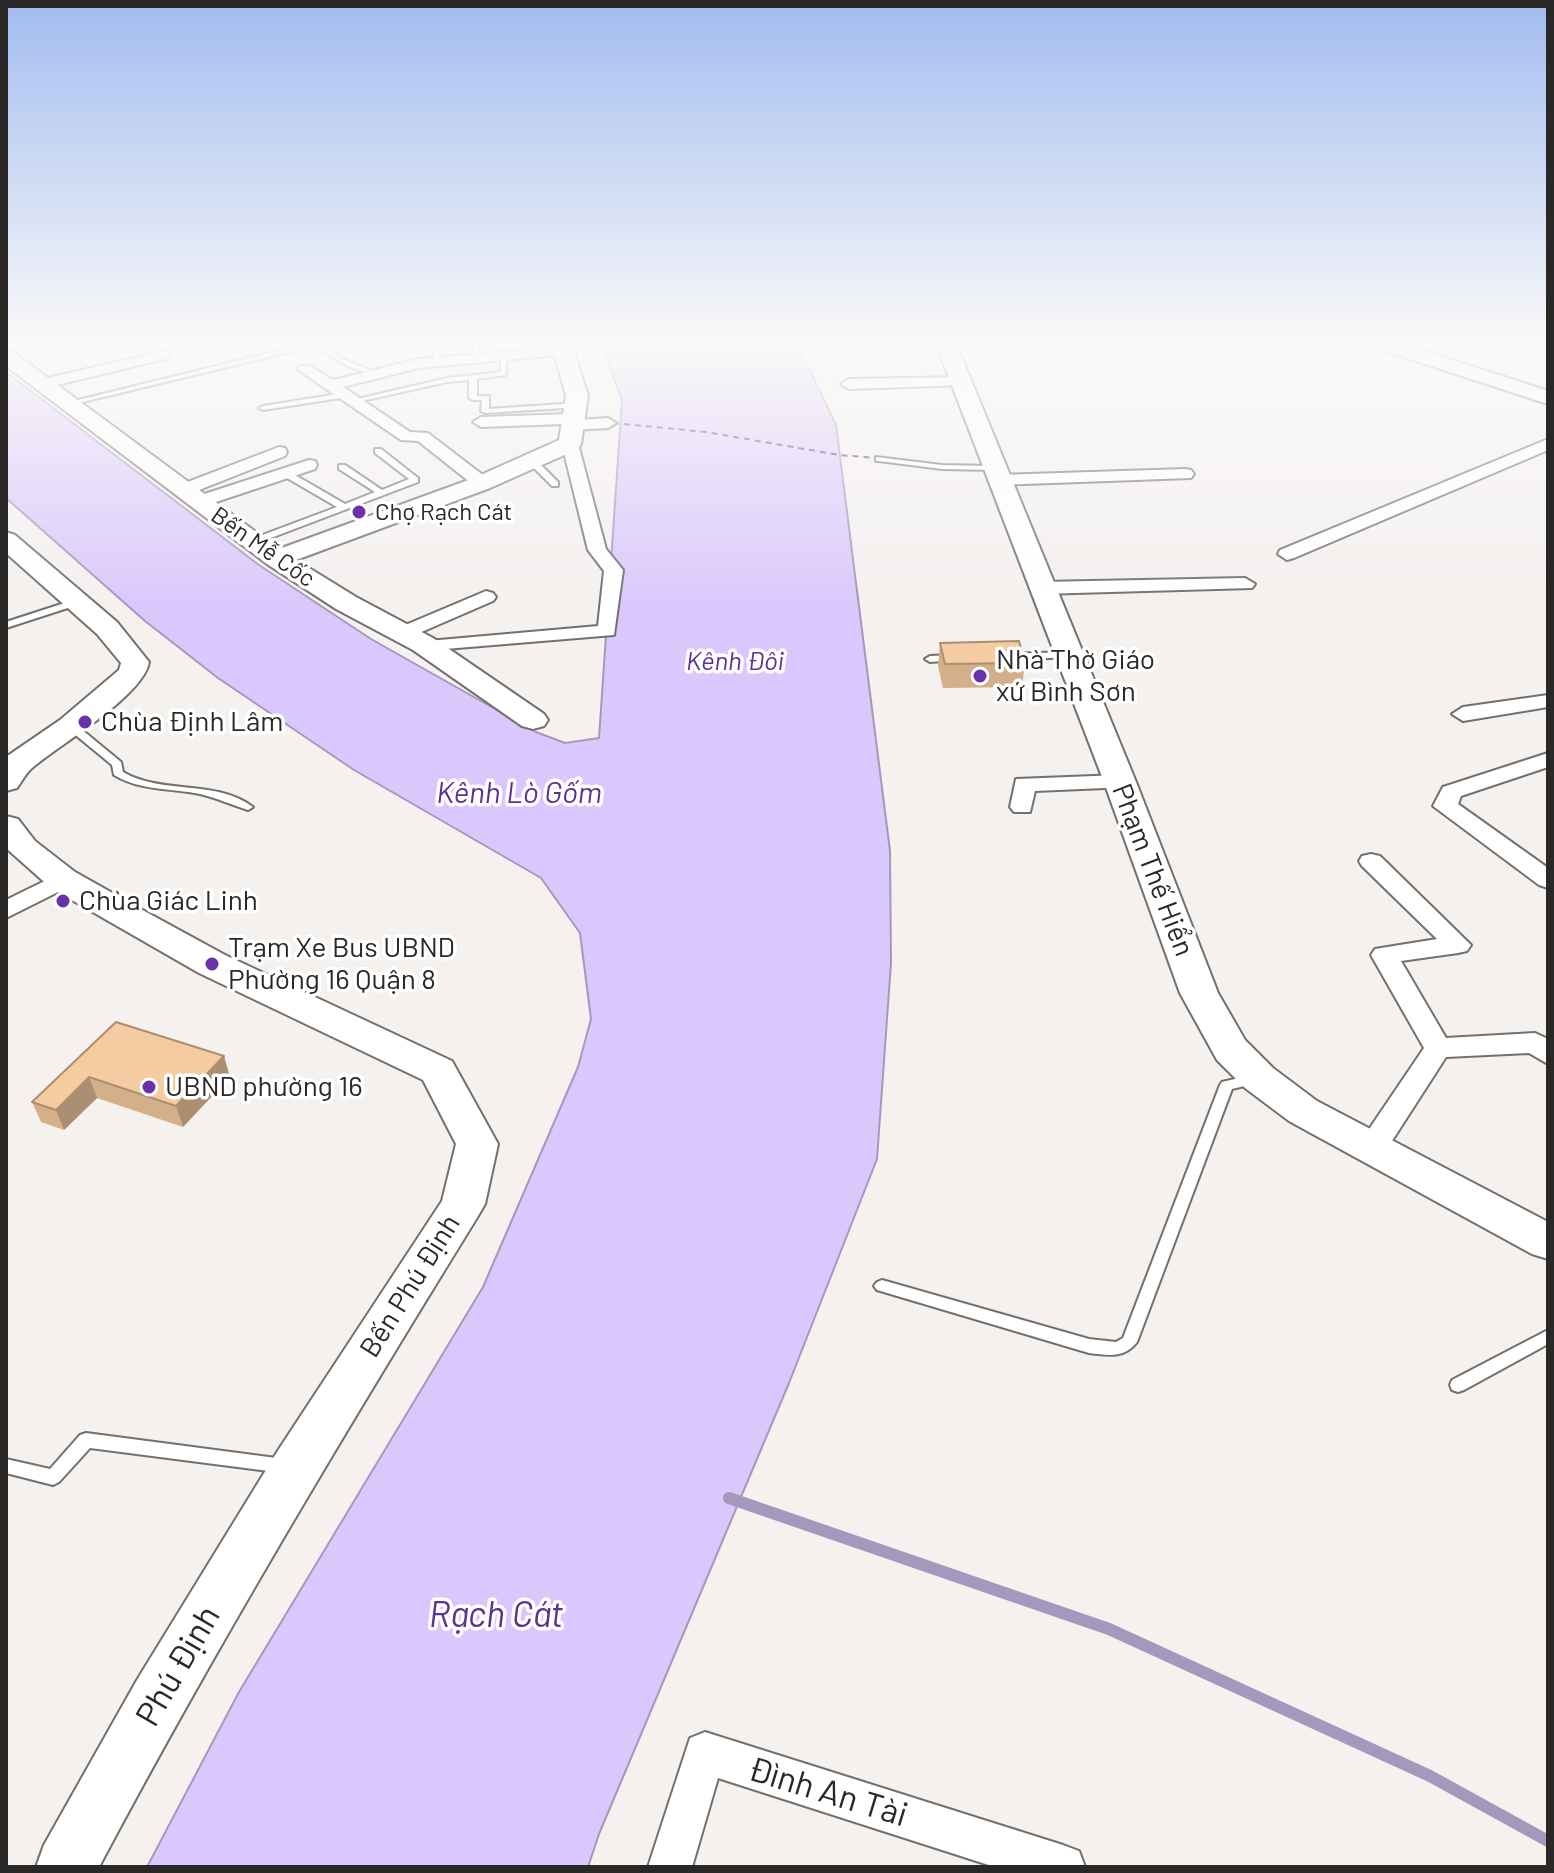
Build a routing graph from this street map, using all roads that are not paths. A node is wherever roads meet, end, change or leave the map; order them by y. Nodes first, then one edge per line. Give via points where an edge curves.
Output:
1 (103, 428) edge
2 (394, 428) edge
3 (566, 428) edge
4 (573, 428) edge
5 (979, 428) edge
6 (1548, 444) edge
7 (378, 451) dead end
8 (279, 452) dead end
9 (879, 459) dead end
10 (532, 461) junction
11 (309, 465) dead end
12 (342, 467) dead end
13 (285, 473) junction
14 (995, 474) junction
15 (1185, 474) dead end
16 (482, 483) junction
17 (555, 484) dead end
18 (382, 493) junction
19 (190, 496) junction
20 (344, 507) junction
21 (6, 540) edge
22 (252, 542) junction
23 (1287, 554) dead end
24 (276, 559) junction
25 (1245, 584) dead end
26 (1040, 588) junction
27 (486, 597) dead end
28 (77, 602) junction
29 (6, 625) edge
30 (403, 633) junction
31 (428, 647) junction
32 (1068, 655) junction
33 (988, 657) edge
34 (959, 658) edge
35 (930, 659) dead end
36 (1548, 701) edge
37 (1463, 714) dead end
38 (533, 720) dead end
39 (71, 726) junction
40 (1548, 760) edge
41 (7, 777) edge
42 (1120, 782) junction
43 (248, 807) dead end
44 (1022, 807) dead end
45 (6, 826) edge
46 (1371, 861) dead end
47 (63, 880) junction
48 (1548, 880) edge
49 (6, 910) edge
50 (1438, 1048) junction
51 (1548, 1054) edge
52 (1259, 1078) junction
53 (1370, 1150) junction
54 (1548, 1242) edge
55 (882, 1286) dead end
56 (1548, 1336) edge
57 (1458, 1385) dead end
58 (6, 1466) edge
59 (295, 1468) junction
60 (1055, 1865) edge
61 (66, 1867) edge
62 (670, 1867) edge

1 - 19 street, Bến Mễ Cốc
2 - 16 street via 407,437 422,436
3 - 10 street
4 - 31 street via 597,550 614,570 607,631
5 - 14 street, Phạm Thế Hiển
6 - 23 street
7 - 18 lane via 415,480
8 - 19 street
9 - 14 lane
10 - 16 street
10 - 17 lane
11 - 13 street
12 - 18 lane
13 - 19 street
13 - 20 lane
14 - 15 street
14 - 26 street, Phạm Thế Hiển
16 - 24 street
18 - 20 lane
19 - 22 street, Bến Mễ Cốc
20 - 22 lane
21 - 28 street
22 - 24 street, Bến Mễ Cốc
24 - 30 street, Bến Mễ Cốc
25 - 26 street
26 - 32 street, Phạm Thế Hiển
27 - 30 street
28 - 29 lane
28 - 39 street via 135,662 133,673
30 - 31 street, Bến Mễ Cốc
31 - 38 street, Bến Mễ Cốc
32 - 33 lane
32 - 42 street, Phạm Thế Hiển
34 - 35 lane
36 - 37 street
39 - 41 street
39 - 43 lane via 117,764 122,776 204,791
40 - 48 street via 1451,792 1445,806
42 - 44 street via 1024,784
42 - 52 street, Phạm Thế Hiển via 1212,1020 1231,1050
45 - 47 street, Bến Phú Định via 23,848
46 - 50 street via 1458,945 1384,955
47 - 49 street
47 - 59 street, Bến Phú Định via 212,964 438,1071 477,1144 463,1204
50 - 51 street via 1535,1043
50 - 53 street
52 - 53 street, Phạm Thế Hiển
52 - 55 lane via 1227,1085 1129,1342 1118,1349 1089,1346
53 - 54 street, Phạm Thế Hiển
56 - 57 lane
58 - 59 lane via 53,1477 86,1440
59 - 61 street, Phú Định via 157,1700
60 - 62 street, Đình An Tài via 705,1753

